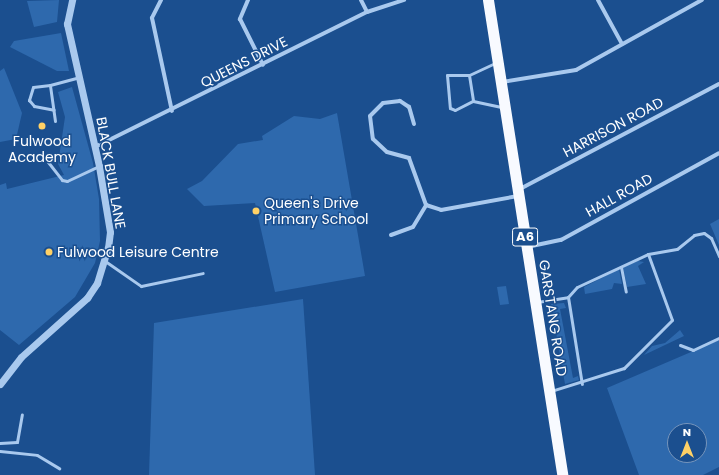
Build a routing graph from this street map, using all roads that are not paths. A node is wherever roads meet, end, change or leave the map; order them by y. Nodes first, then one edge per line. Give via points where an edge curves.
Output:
1 (72, 0) edge
2 (161, 0) edge
3 (248, 0) edge
4 (361, 0) edge
5 (404, 0) edge
6 (488, 0) edge
7 (598, 0) edge
8 (690, 0) edge
9 (702, 0) edge
10 (693, 5) junction
11 (367, 12) junction
12 (622, 44) junction
13 (498, 62) junction
14 (263, 65) junction
15 (469, 75) junction
16 (79, 77) junction
17 (501, 82) junction
18 (719, 84) edge
19 (50, 85) junction
20 (473, 101) junction
21 (505, 108) junction
22 (54, 110) junction
23 (172, 111) junction
24 (55, 120) dead end
25 (414, 124) dead end
26 (95, 147) junction
27 (719, 153) edge
28 (48, 162) dead end
29 (99, 166) junction
30 (518, 193) junction
31 (426, 204) junction
32 (391, 235) dead end
33 (527, 247) junction
34 (648, 254) junction
35 (719, 256) edge
36 (105, 261) junction
37 (621, 267) junction
38 (203, 273) dead end
39 (626, 292) dead end
40 (568, 297) junction
41 (536, 303) junction
42 (719, 338) edge
43 (680, 345) dead end
44 (0, 384) edge
45 (582, 384) junction
46 (549, 392) junction
47 (22, 414) dead end
48 (0, 443) edge
49 (0, 451) edge
50 (59, 468) dead end
51 (562, 475) edge

1 - 16 street, BLACK BULL LANE via 67,24
2 - 23 street via 152,18
3 - 14 street via 240,19
4 - 11 street
5 - 11 street, QUEENS DRIVE
6 - 13 highway, GARSTANG ROAD / A6
7 - 12 street
8 - 10 street
9 - 10 street
10 - 12 street
11 - 14 street, QUEENS DRIVE
12 - 17 street via 576,70
13 - 15 lane
13 - 17 highway, GARSTANG ROAD / A6
14 - 23 street, QUEENS DRIVE
15 - 20 lane
15 - 20 lane via 447,75 450,108 456,110
16 - 19 lane
16 - 26 street, BLACK BULL LANE
17 - 21 highway, GARSTANG ROAD / A6
18 - 30 street, HARRISON ROAD
19 - 22 lane
19 - 22 lane via 33,87 29,100 34,106
20 - 21 lane
21 - 30 highway, GARSTANG ROAD / A6
22 - 24 lane
23 - 26 street, QUEENS DRIVE
25 - 31 street via 409,107 400,101 383,103 370,116 372,139 387,152 409,158
26 - 29 street, BLACK BULL LANE
27 - 33 street, HALL ROAD via 561,240
28 - 29 lane via 62,180 67,181
29 - 36 street, BLACK BULL LANE via 110,232
30 - 31 street, HARRISON ROAD via 441,210
30 - 33 highway, GARSTANG ROAD / A6
31 - 32 street via 413,227
33 - 41 highway, GARSTANG ROAD / A6
34 - 35 lane via 677,249 694,235 704,232 711,238
34 - 37 lane
34 - 45 lane via 672,320 624,368
36 - 38 lane via 141,286
36 - 44 street, BLACK BULL LANE via 87,298 21,357
37 - 39 lane
37 - 40 lane via 577,287
40 - 41 lane
40 - 45 lane
41 - 46 highway, GARSTANG ROAD / A6
42 - 43 lane via 693,350
45 - 46 lane
46 - 51 highway, GARSTANG ROAD / A6
47 - 48 lane via 19,440
49 - 50 lane via 37,455

